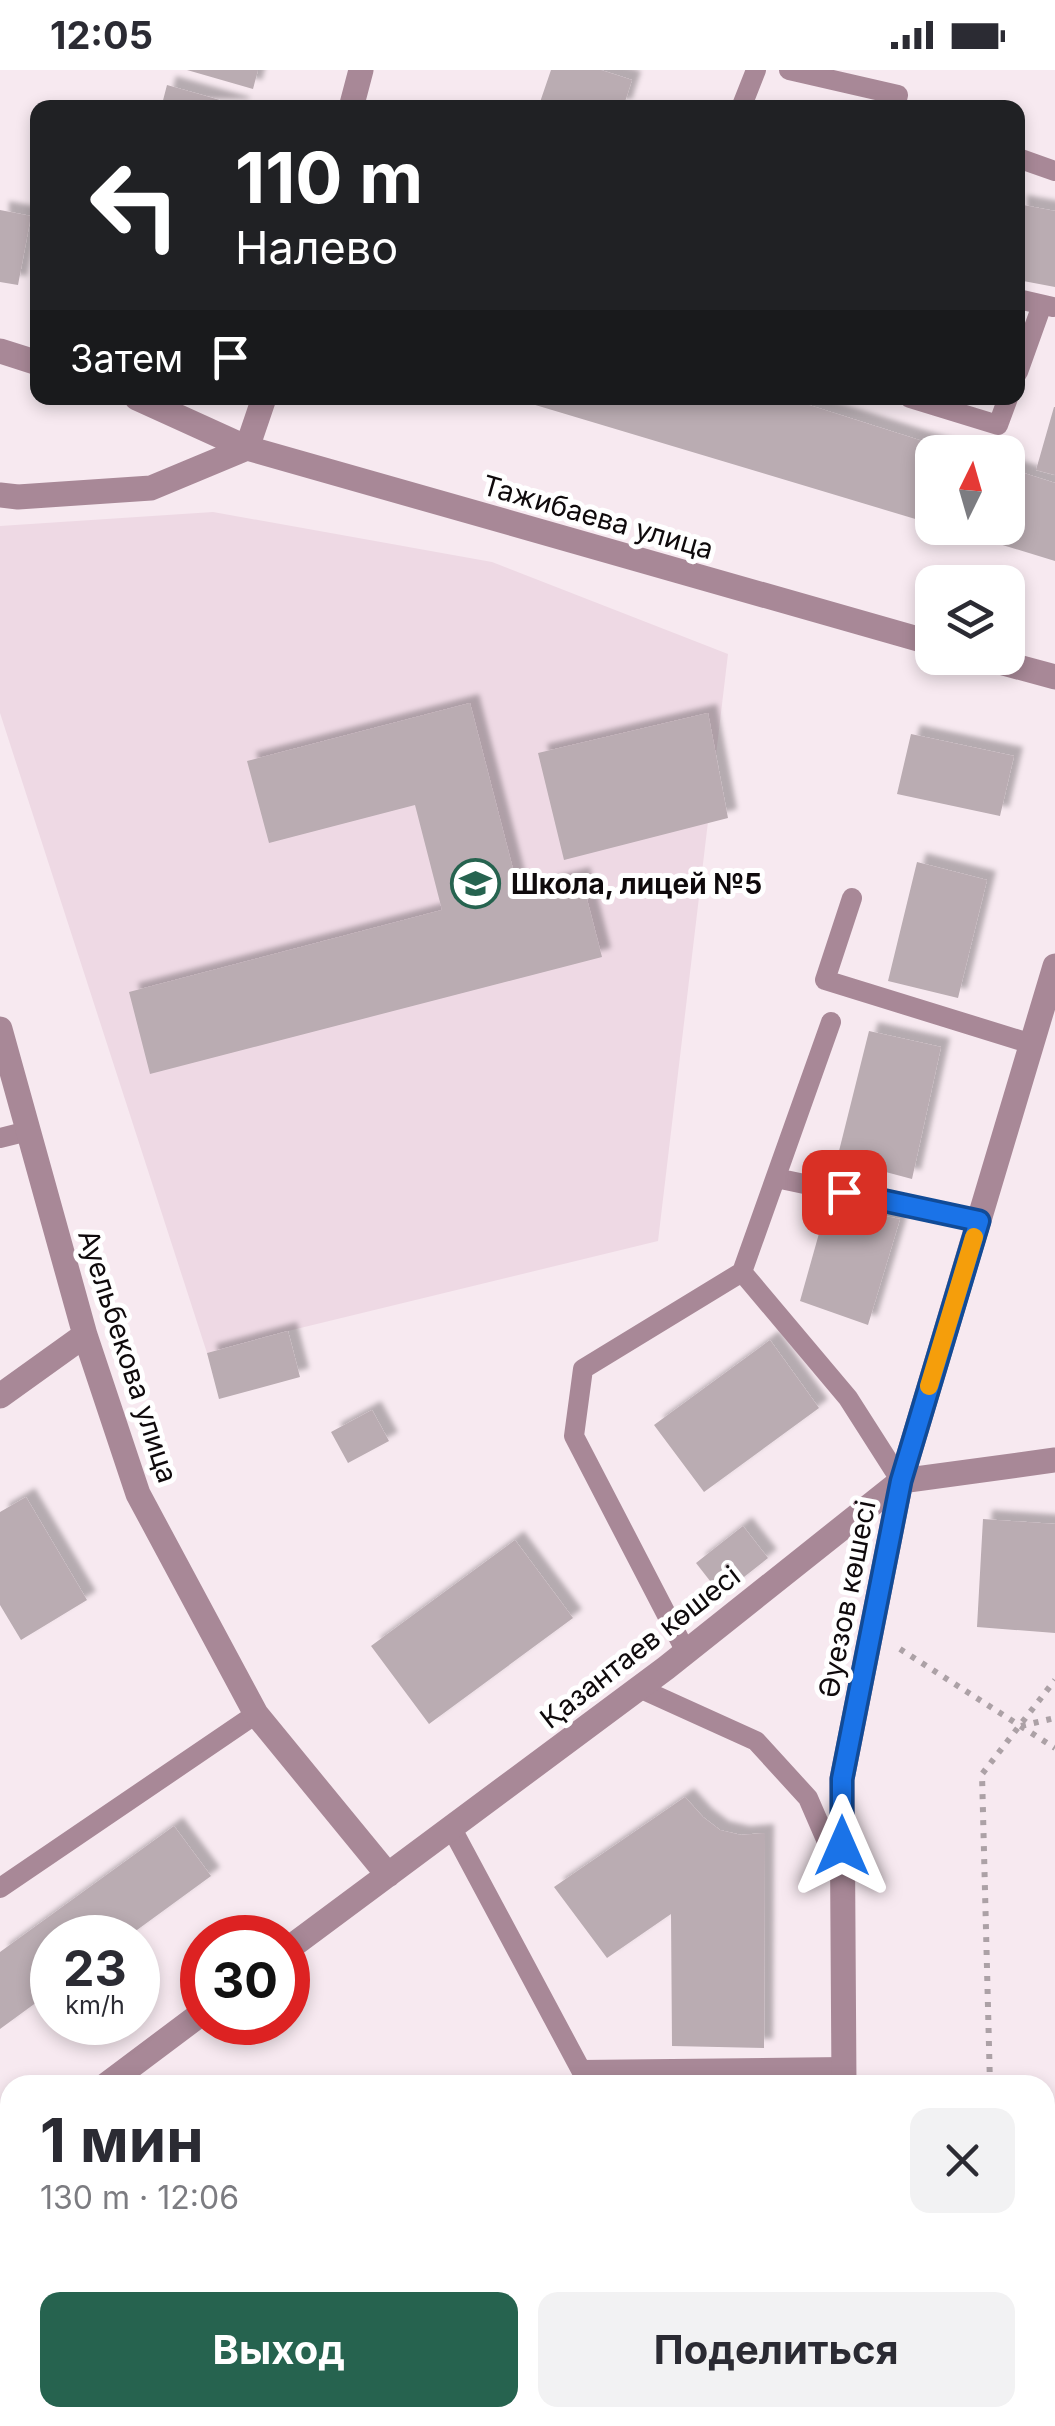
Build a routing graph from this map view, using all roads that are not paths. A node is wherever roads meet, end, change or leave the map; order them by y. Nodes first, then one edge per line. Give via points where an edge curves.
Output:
1 (362, 70) edge
2 (756, 70) edge
3 (789, 70) edge
4 (353, 100) edge
5 (744, 100) edge
6 (897, 100) edge
7 (1025, 160) edge
8 (1055, 171) edge
9 (1048, 306) edge
10 (0, 350) edge
11 (1025, 357) edge
12 (30, 360) edge
13 (152, 405) edge
14 (262, 405) edge
15 (933, 405) edge
16 (1005, 405) edge
17 (247, 448) junction
18 (0, 496) edge
19 (915, 638) edge
20 (1025, 669) edge
21 (1055, 677) edge
22 (852, 898) dead end
23 (1055, 966) edge
24 (832, 1022) dead end
25 (0, 1028) edge
26 (1032, 1044) junction
27 (28, 1132) junction
28 (0, 1138) edge
29 (776, 1178) junction
30 (979, 1221) junction
31 (742, 1272) junction
32 (85, 1336) junction
33 (0, 1396) edge
34 (1055, 1460) edge
35 (901, 1481) junction
36 (686, 1652) junction
37 (640, 1688) junction
38 (256, 1714) junction
39 (451, 1828) junction
40 (388, 1875) junction
41 (842, 1879) junction
42 (0, 1888) edge
43 (310, 1934) edge
44 (180, 2030) edge
45 (119, 2075) edge
46 (800, 2075) edge
47 (844, 2075) edge

1 - 4 street
2 - 5 lane
3 - 6 lane via 898,95
7 - 8 lane
9 - 11 lane
10 - 12 street
13 - 17 street, Тажибаева улица
14 - 17 street
15 - 16 lane via 998,425
17 - 18 street via 151,488
17 - 19 street, Тажибаева улица
20 - 21 street
22 - 26 lane via 826,980
23 - 26 street, Әуезов көшесі
24 - 29 lane
25 - 27 street, Ауельбекова улица
26 - 30 street, Әуезов көшесі
27 - 28 lane
27 - 32 street, Ауельбекова улица
29 - 30 lane
29 - 31 lane
30 - 35 street, Әуезов көшесі
31 - 35 lane via 848,1398
31 - 36 lane via 582,1369 574,1436
32 - 33 street
32 - 38 street, Ауельбекова улица via 138,1494
34 - 35 street
35 - 36 street, Қазантаев көшесі
35 - 41 street, Әуезов көшесі via 842,1779
36 - 37 street, Қазантаев көшесі
37 - 39 street, Қазантаев көшесі
37 - 41 lane via 756,1741 808,1798
38 - 40 street, Ауельбекова улица
38 - 42 lane
39 - 40 street, Қазантаев көшесі
39 - 46 lane via 581,2070
40 - 43 street, Қазантаев көшесі
41 - 47 street, Әуезов көшесі
44 - 45 street

